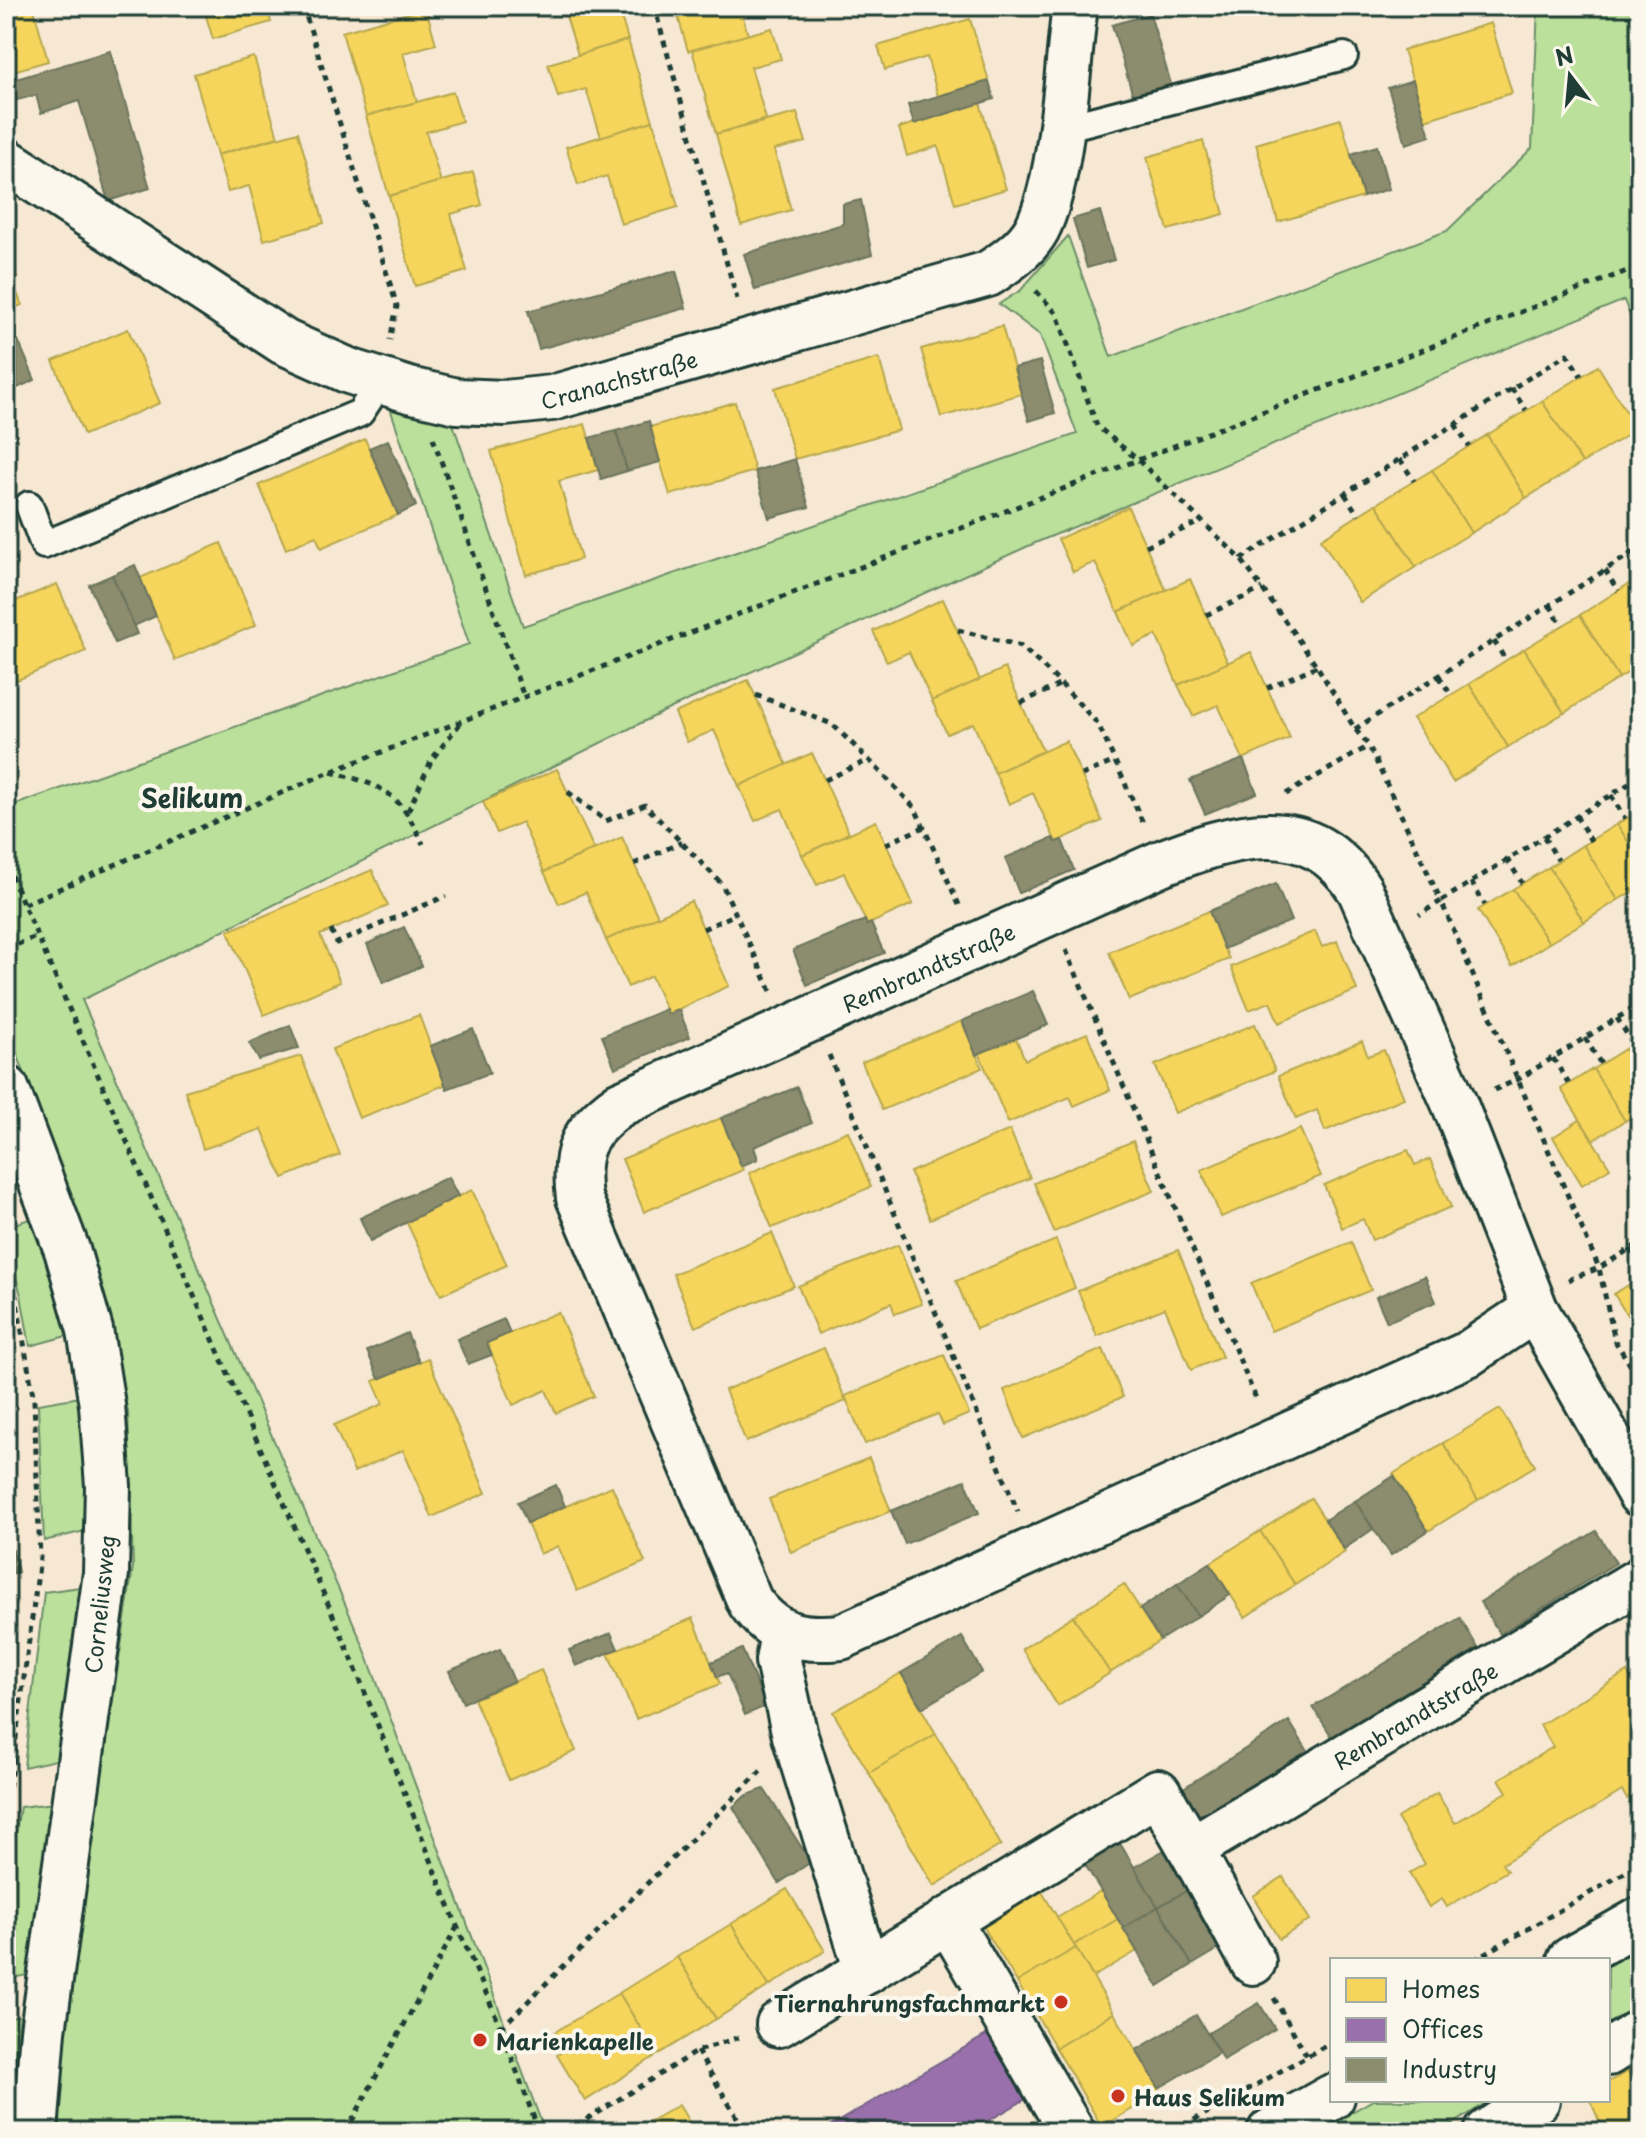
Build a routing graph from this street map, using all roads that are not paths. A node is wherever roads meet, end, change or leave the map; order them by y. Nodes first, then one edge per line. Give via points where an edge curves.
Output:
1 (1075, 6) edge
2 (1344, 56) dead end
3 (1059, 129) junction
4 (6, 161) edge
5 (382, 380) junction
6 (29, 505) dead end
7 (6, 1088) edge
8 (1532, 1301) junction
9 (1640, 1494) edge
10 (1640, 1580) edge
11 (783, 1633) junction
12 (1191, 1849) junction
13 (948, 1920) junction
14 (1640, 1920) edge
15 (1574, 1958) edge
16 (1253, 1962) road end
17 (867, 1971) junction
18 (779, 2024) road end
19 (1640, 2032) edge
20 (1610, 2052) edge
21 (1330, 2098) edge
22 (1534, 2102) edge
23 (35, 2132) edge
24 (1072, 2132) edge
25 (1270, 2132) edge
26 (1487, 2132) edge

1 - 3 street, Cranachstraße
2 - 3 lane
3 - 5 street, Cranachstraße via 1053,178 1036,231 988,274 552,398 505,403 436,397
4 - 5 street, Cranachstraße via 284,342
5 - 6 lane via 360,413 44,545
7 - 23 street, Corneliusweg via 67,1250 90,1330 108,1486 106,1573 43,2031
8 - 9 street, Rembrandtstraße
8 - 11 street via 1468,1354 841,1637 812,1640
8 - 11 street, Rembrandtstraße via 1384,937 1352,877 1330,857 1301,841 1252,834 1206,845 1050,912 620,1104 595,1122 581,1146 576,1171 579,1198 736,1571 763,1620
10 - 12 street, Rembrandtstraße
11 - 17 street via 778,1661 795,1736
12 - 13 street via 1158,1792
12 - 16 street
13 - 17 street
13 - 24 street
14 - 15 street
17 - 18 street
19 - 20 street
21 - 25 street
22 - 26 street

